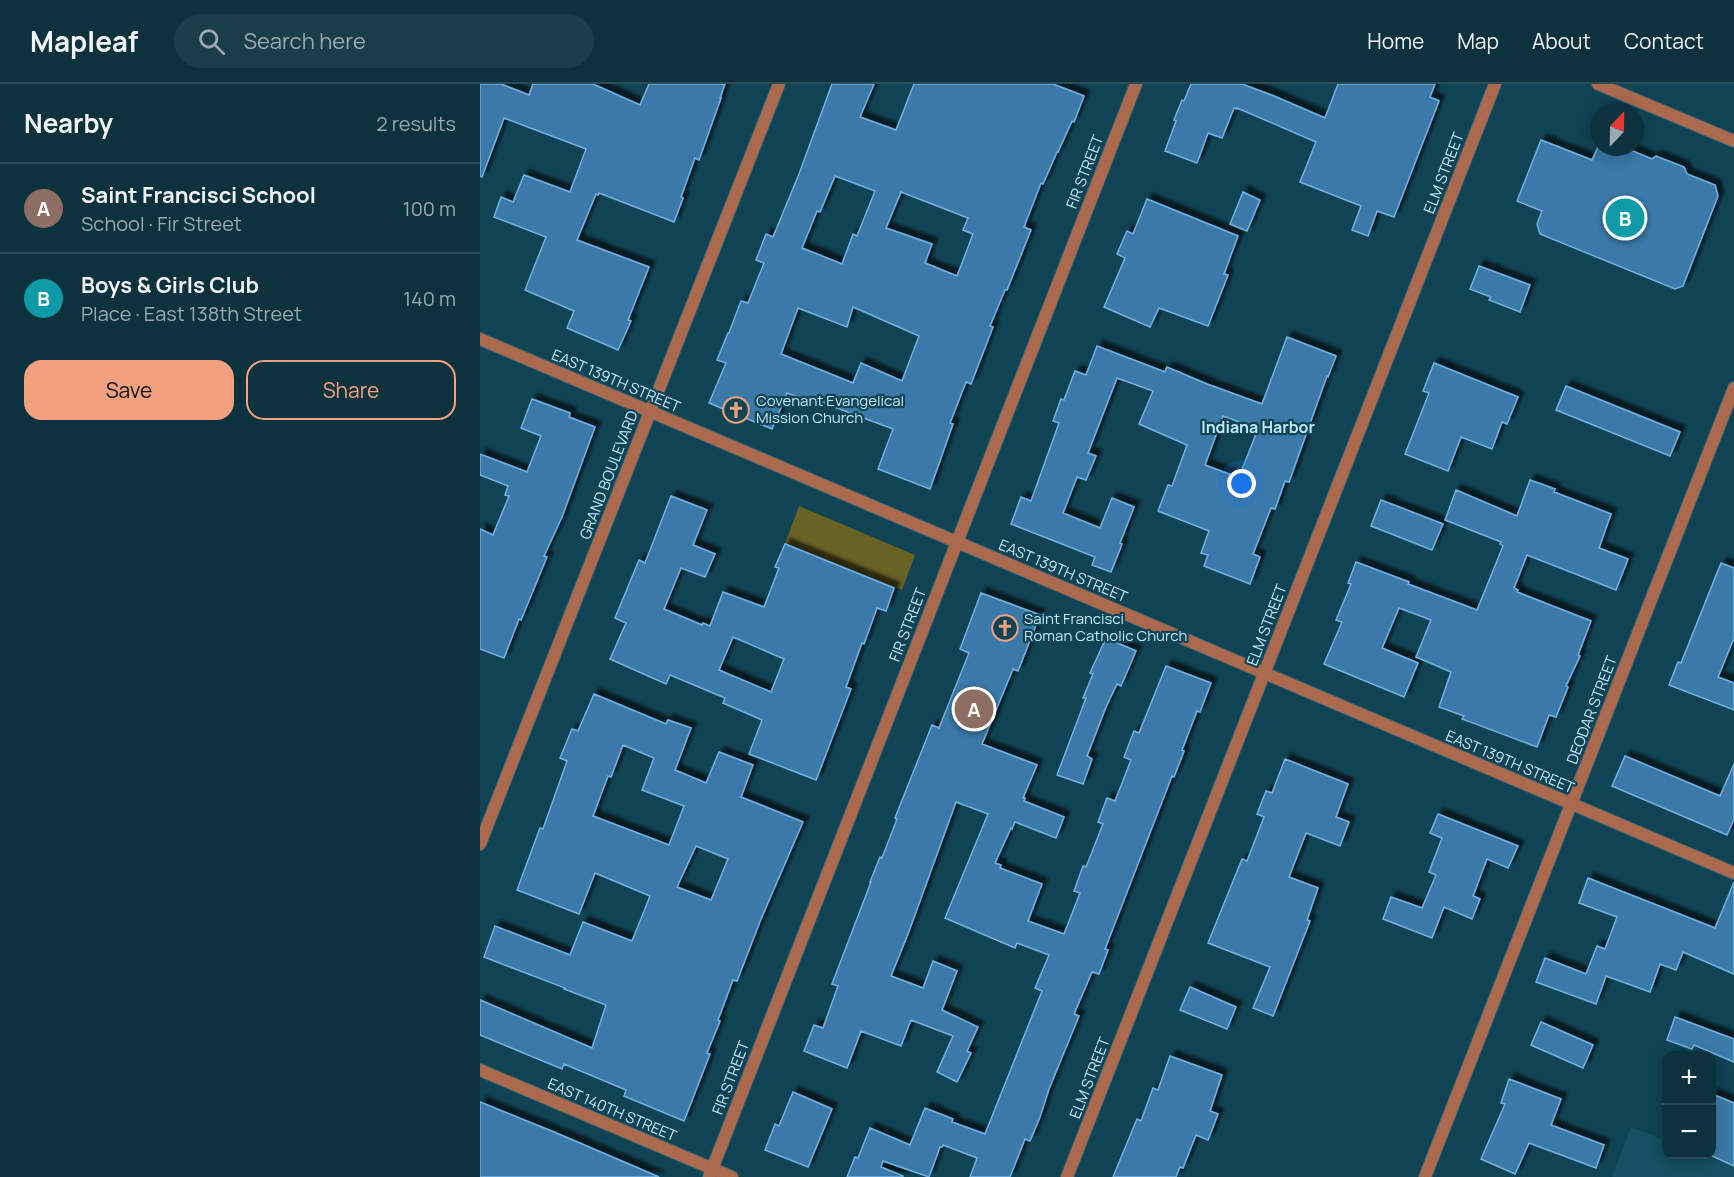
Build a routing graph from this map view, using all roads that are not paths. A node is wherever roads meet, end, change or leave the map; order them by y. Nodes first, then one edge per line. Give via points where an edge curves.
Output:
1 (779, 84) edge
2 (1136, 84) edge
3 (1495, 84) edge
4 (1598, 84) edge
5 (1734, 141) edge
6 (480, 339) edge
7 (1734, 388) edge
8 (650, 412) junction
9 (957, 543) junction
10 (1265, 673) junction
11 (1571, 804) junction
12 (480, 844) edge
13 (1734, 873) edge
14 (480, 1070) edge
15 (710, 1173) edge
16 (732, 1177) edge
17 (1067, 1177) edge
18 (1425, 1177) edge

1 - 8 street, GRAND BOULEVARD
2 - 9 street, FIR STREET
3 - 10 street, ELM STREET
4 - 5 street
6 - 8 street, EAST 139TH STREET
7 - 11 street, DEODAR STREET
8 - 9 street, EAST 139TH STREET
8 - 12 street, GRAND BOULEVARD
9 - 10 street, EAST 139TH STREET
9 - 15 street, FIR STREET
10 - 11 street, EAST 139TH STREET
10 - 17 street, ELM STREET
11 - 13 street, EAST 139TH STREET
11 - 18 street, DEODAR STREET
14 - 15 street, EAST 140TH STREET
15 - 16 street, EAST 140TH STREET

